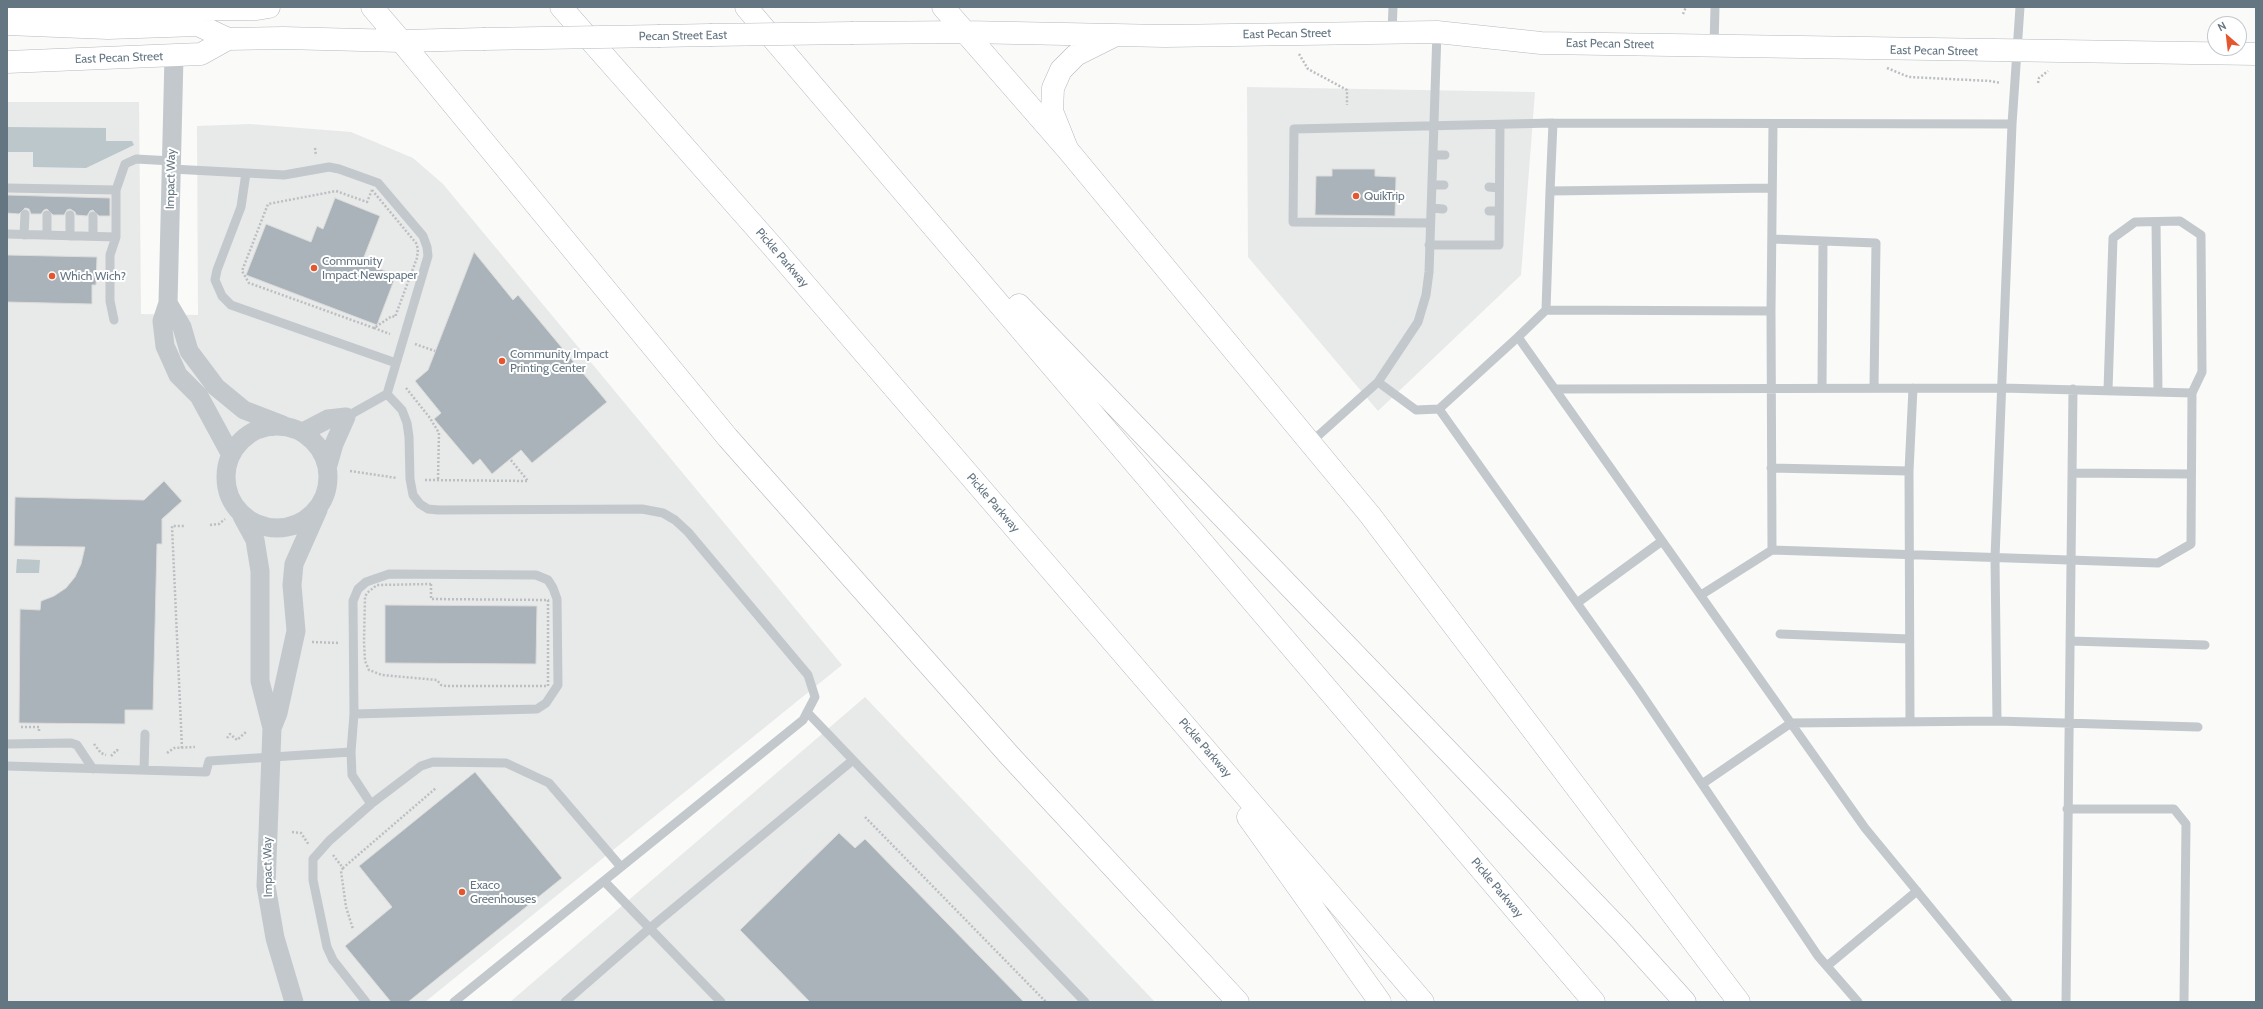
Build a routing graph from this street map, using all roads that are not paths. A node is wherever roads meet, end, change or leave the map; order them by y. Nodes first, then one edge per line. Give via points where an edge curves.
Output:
1 (269, 7) edge
2 (372, 7) edge
3 (561, 7) edge
4 (746, 7) edge
5 (943, 7) edge
6 (1393, 7) edge
7 (1715, 7) edge
8 (2020, 7) edge
9 (7, 10) edge
10 (7, 24) edge
11 (108, 28) junction
12 (965, 32) junction
13 (1392, 32) junction
14 (1437, 32) junction
15 (1117, 34) junction
16 (7, 38) edge
17 (228, 40) junction
18 (401, 41) junction
19 (1714, 47) junction
20 (2017, 52) junction
21 (2256, 54) edge
22 (174, 56) junction
23 (7, 62) edge
24 (1553, 123) junction
25 (1500, 124) junction
26 (1773, 124) junction
27 (2012, 124) junction
28 (1434, 125) junction
29 (864, 145) junction
30 (1067, 149) junction
31 (1433, 155) junction
32 (1445, 155) dead end
33 (1489, 155) dead end
34 (1499, 155) junction
35 (172, 165) junction
36 (246, 173) junction
37 (1432, 185) junction
38 (1444, 185) dead end
39 (1489, 187) dead end
40 (7, 188) edge
41 (1499, 188) junction
42 (1772, 188) junction
43 (116, 190) junction
44 (1550, 191) junction
45 (1431, 208) junction
46 (1443, 209) dead end
47 (1489, 210) dead end
48 (1499, 211) junction
49 (25, 214) dead end
50 (47, 214) dead end
51 (70, 215) dead end
52 (93, 216) dead end
53 (2156, 222) junction
54 (1430, 223) junction
55 (7, 234) edge
56 (24, 234) junction
57 (46, 235) junction
58 (70, 236) junction
59 (93, 236) junction
60 (116, 237) junction
61 (1772, 239) junction
62 (1823, 242) junction
63 (1429, 245) junction
64 (168, 303) junction
65 (1546, 310) junction
66 (1771, 311) junction
67 (114, 320) dead end
68 (1518, 337) junction
69 (396, 363) junction
70 (1378, 382) junction
71 (1771, 388) junction
72 (1822, 388) junction
73 (1874, 388) junction
74 (1913, 388) junction
75 (2002, 388) junction
76 (1555, 389) junction
77 (2073, 390) junction
78 (2108, 390) junction
79 (2158, 392) junction
80 (2192, 393) junction
81 (387, 394) junction
82 (1439, 409) junction
83 (346, 417) junction
84 (295, 429) junction
85 (1310, 442) junction
86 (231, 455) junction
87 (328, 465) junction
88 (1771, 468) junction
89 (1909, 471) junction
90 (2072, 473) junction
91 (2191, 474) junction
92 (318, 510) junction
93 (235, 517) junction
94 (1662, 541) junction
95 (1772, 550) junction
96 (1908, 555) junction
97 (1995, 558) junction
98 (2072, 560) junction
99 (1701, 596) junction
100 (1577, 603) junction
101 (1780, 634) dead end
102 (1909, 638) junction
103 (2070, 641) junction
104 (2206, 644) dead end
105 (1165, 702) junction
106 (807, 712) junction
107 (354, 714) junction
108 (1997, 721) junction
109 (1910, 722) junction
110 (1791, 723) junction
111 (2068, 723) junction
112 (2198, 727) dead end
113 (272, 728) junction
114 (145, 734) dead end
115 (7, 744) edge
116 (352, 752) junction
117 (270, 755) junction
118 (854, 760) junction
119 (7, 766) edge
120 (93, 769) junction
121 (144, 770) junction
122 (1702, 784) junction
123 (371, 804) junction
124 (2067, 809) junction
125 (621, 867) junction
126 (604, 881) junction
127 (1917, 891) junction
128 (650, 928) junction
129 (1827, 966) junction
130 (294, 1002) edge
131 (366, 1002) edge
132 (454, 1002) edge
133 (565, 1002) edge
134 (721, 1002) edge
135 (1085, 1002) edge
136 (1238, 1002) edge
137 (1380, 1002) edge
138 (1423, 1002) edge
139 (1594, 1002) edge
140 (1685, 1002) edge
141 (1739, 1002) edge
142 (1858, 1002) edge
143 (2008, 1002) edge
144 (2066, 1002) edge
145 (2184, 1002) edge

1 - 9 main road
2 - 18 main road
3 - 105 main road, Pickle Parkway via 772,246
4 - 29 main road, Pickle Parkway
5 - 12 main road
6 - 13 lane
7 - 19 lane
8 - 20 lane
10 - 11 main road, East Pecan Street
11 - 16 main road via 94,38
11 - 17 main road, East Pecan Street via 198,25
12 - 15 main road, East Pecan Street
12 - 18 main road, Pecan Street East, bridge
12 - 30 main road
13 - 14 main road, East Pecan Street
13 - 15 main road, East Pecan Street
14 - 19 main road, East Pecan Street via 1541,42
14 - 28 lane
15 - 30 main road via 1076,56 1061,70 1053,88 1052,111
17 - 18 main road, East Pecan Street via 283,38
17 - 22 main road, East Pecan Street via 201,54
18 - 136 main road via 728,438 1010,756
19 - 20 main road, East Pecan Street
20 - 21 main road, East Pecan Street
20 - 27 lane
22 - 23 main road, East Pecan Street
22 - 35 street, Impact Way
24 - 25 lane
24 - 26 lane
24 - 44 lane
25 - 28 lane
25 - 34 lane
26 - 27 lane
26 - 42 lane
27 - 75 lane
28 - 31 lane
28 - 54 lane via 1294,129 1293,222
29 - 139 main road, Pickle Parkway
29 - 140 main road via 1621,931
30 - 85 main road
31 - 32 lane
31 - 37 lane
33 - 34 lane
34 - 41 lane
35 - 36 lane
35 - 43 lane via 136,159 125,164
35 - 64 street, Impact Way
36 - 69 lane via 241,207 216,275 217,288 222,296 231,305
36 - 69 lane via 284,175 329,167 339,168 378,183 423,236 428,256
37 - 38 lane
37 - 45 lane
39 - 41 lane
40 - 43 lane via 25,192 93,194
41 - 48 lane
42 - 44 lane
42 - 61 lane
43 - 60 lane
44 - 65 lane
45 - 46 lane
45 - 54 lane
47 - 48 lane
48 - 63 lane via 1499,246
49 - 56 lane
50 - 57 lane
51 - 58 lane
52 - 59 lane
53 - 78 lane via 2135,222 2113,238
53 - 79 lane
53 - 80 lane via 2180,221 2201,235 2202,372
54 - 63 lane
55 - 56 lane
56 - 57 lane
57 - 58 lane
58 - 59 lane
59 - 60 lane
60 - 67 lane via 110,255 110,301
61 - 62 lane
61 - 66 lane
62 - 72 lane
62 - 73 lane via 1876,243
63 - 70 lane via 1426,295 1418,322
64 - 84 street via 182,327 189,351 216,387 244,410
64 - 86 street, Impact Way via 162,321 165,346 178,375 199,396
65 - 66 lane
65 - 68 lane
66 - 71 lane
68 - 76 lane
68 - 82 lane
69 - 81 lane
70 - 82 lane via 1416,410
70 - 85 lane
71 - 72 lane
71 - 76 lane
71 - 88 lane
72 - 73 lane
73 - 74 lane
74 - 75 lane
74 - 89 lane
75 - 77 lane
75 - 97 lane
76 - 94 lane
77 - 78 lane
77 - 90 lane
78 - 79 lane
79 - 80 lane
80 - 91 lane
81 - 83 lane
81 - 106 lane via 402,410 407,423 413,495 420,504 428,508 642,509 663,513 675,520 688,532 808,675 815,697
82 - 100 lane
83 - 84 street via 328,419
83 - 87 street
84 - 86 street via 270,426 247,435
84 - 87 street via 318,445
85 - 141 main road via 1370,515
86 - 93 street via 225,477
87 - 92 street via 329,483
88 - 89 lane
88 - 95 lane
89 - 96 lane
90 - 91 lane
90 - 98 lane
91 - 98 lane via 2191,544 2158,563
92 - 93 street via 296,526 277,529
92 - 113 street, Impact Way via 294,564 292,585 296,631 278,713
93 - 113 street, Impact Way via 255,540 260,571 260,681
94 - 99 lane
94 - 100 lane
95 - 96 lane
95 - 99 lane
96 - 97 lane
96 - 102 lane
97 - 98 lane
97 - 108 lane
98 - 103 lane
99 - 110 lane
100 - 122 lane
101 - 102 lane
102 - 109 lane
103 - 104 lane
103 - 111 lane
105 - 137 main road
105 - 138 main road, Pickle Parkway
106 - 118 lane
106 - 125 lane via 803,720
107 - 107 lane via 527,711 542,706 554,695 558,685 557,599 548,580 536,575 389,574 366,582 358,589 353,601
107 - 116 lane
108 - 109 lane
108 - 111 lane
109 - 110 lane
110 - 122 lane
110 - 127 lane via 1865,828
111 - 112 lane
111 - 124 lane
113 - 117 street, Impact Way
114 - 121 lane
115 - 120 lane via 71,743 77,745
116 - 117 lane
116 - 123 lane via 352,775
117 - 121 lane via 209,761 206,772
117 - 130 street, Impact Way via 266,886 275,938
118 - 128 lane
118 - 135 lane
119 - 120 lane
120 - 121 lane
122 - 129 lane
123 - 125 lane via 421,766 433,762 506,763 548,783
123 - 131 lane via 313,859 313,880 327,947 332,960
124 - 144 lane
124 - 145 lane via 2174,810 2186,824
125 - 126 lane
126 - 128 lane
126 - 132 lane
127 - 129 lane
127 - 143 lane
128 - 133 lane
128 - 134 lane
129 - 142 lane

